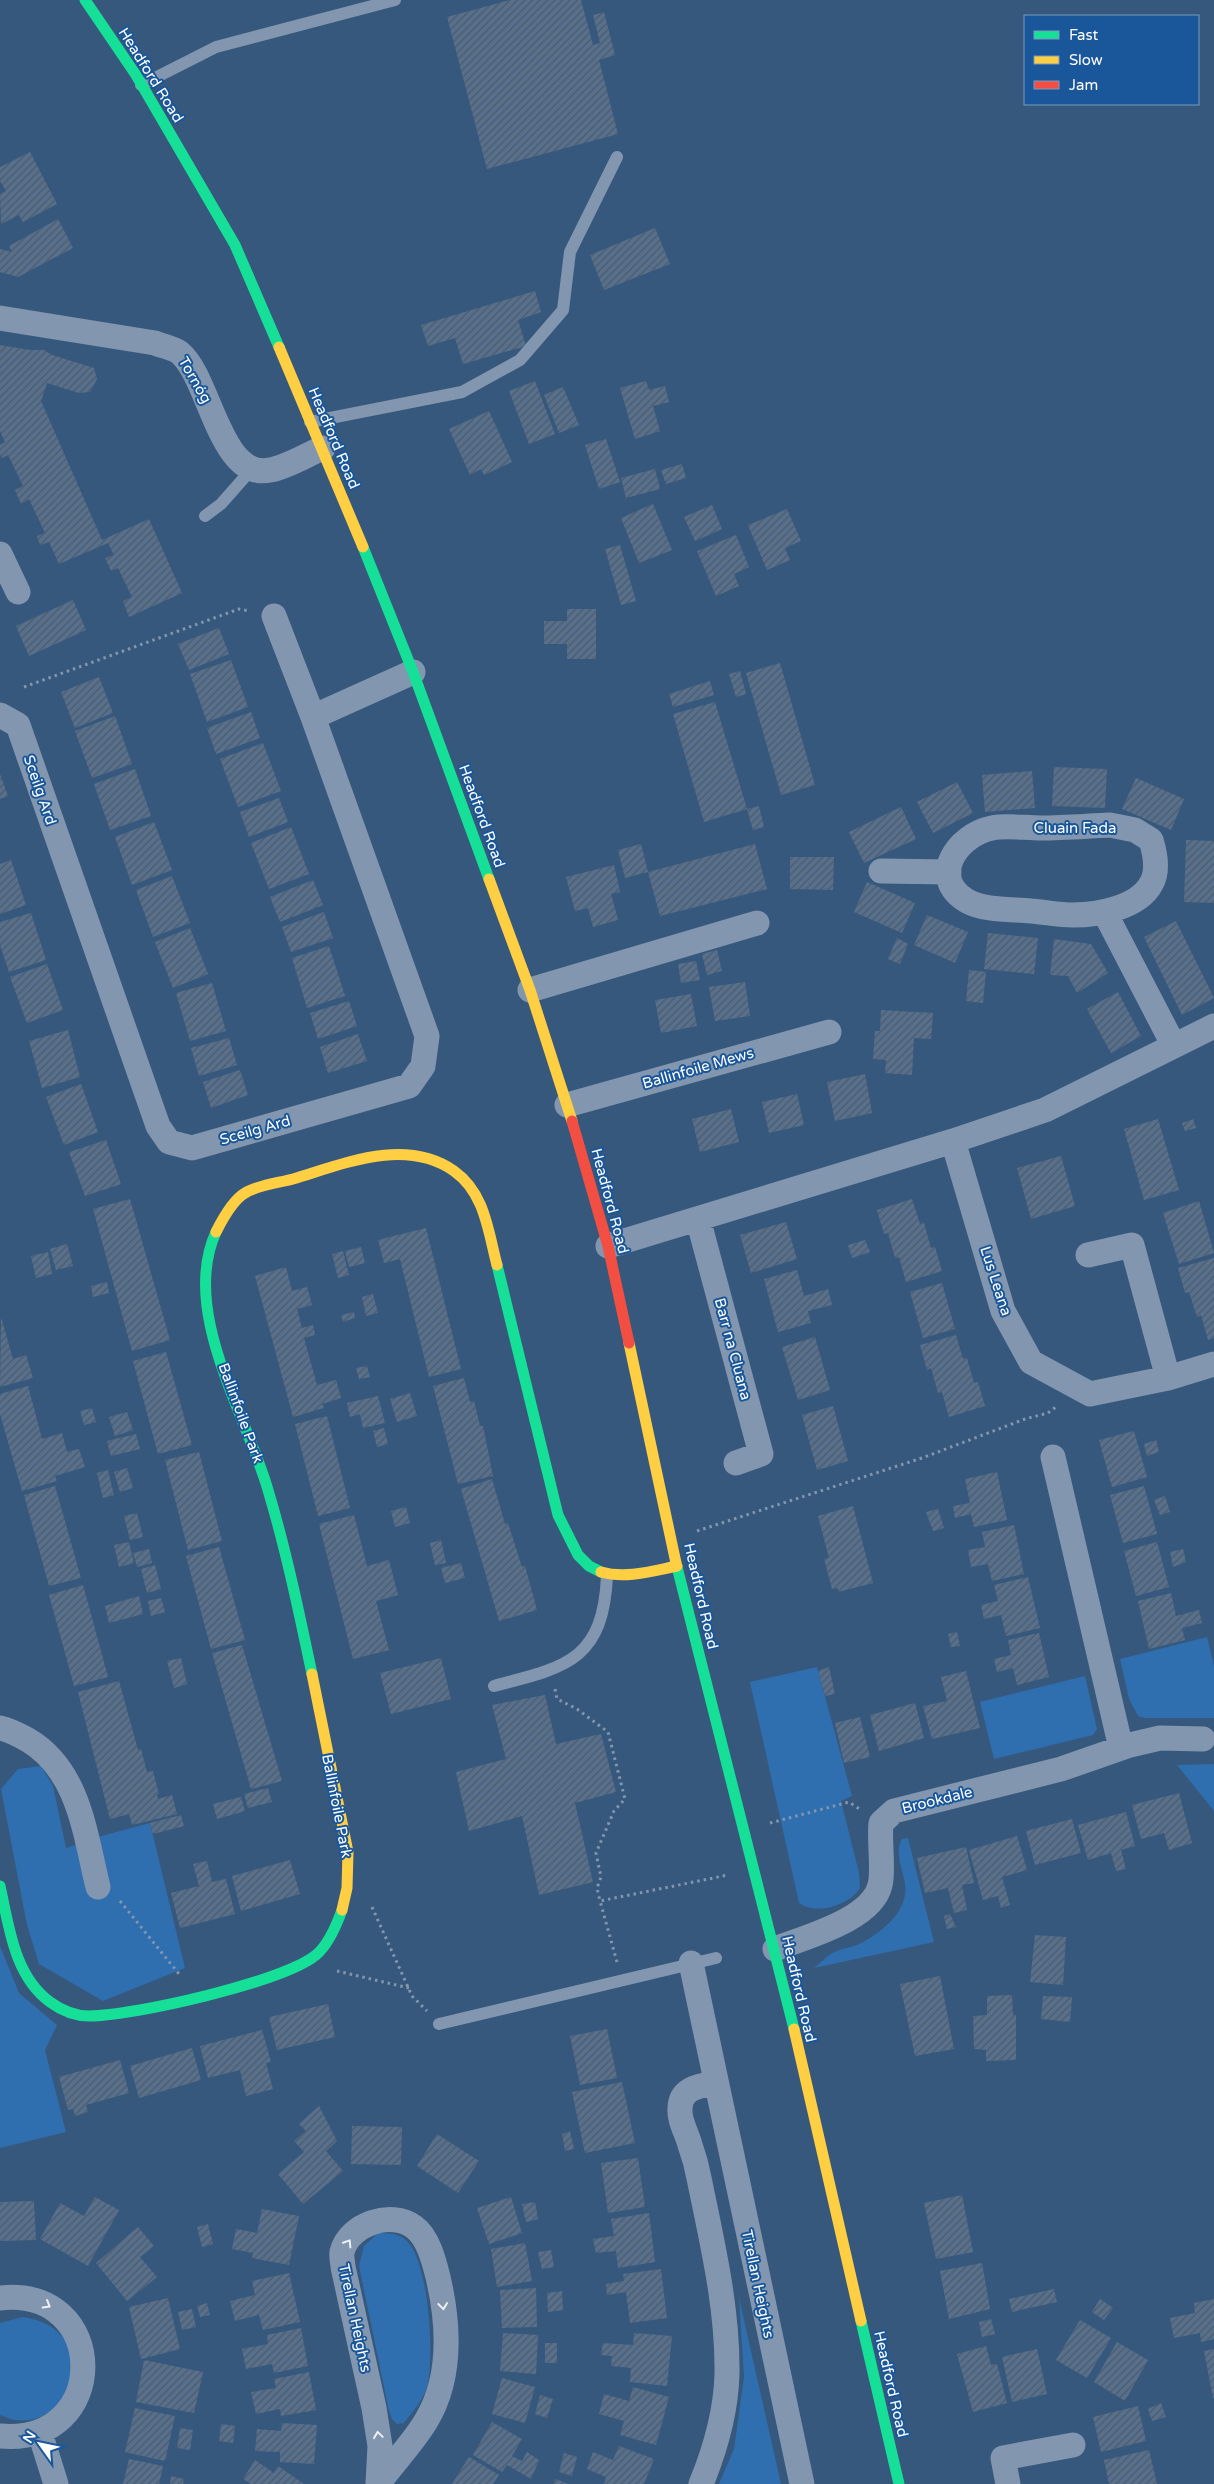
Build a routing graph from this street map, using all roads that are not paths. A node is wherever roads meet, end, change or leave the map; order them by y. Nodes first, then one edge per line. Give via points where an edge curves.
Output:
1 (85, 0) edge
2 (395, 0) edge
3 (141, 85) junction
4 (616, 157) dead end
5 (0, 318) edge
6 (310, 422) junction
7 (323, 448) junction
8 (251, 470) junction
9 (205, 516) dead end
10 (0, 554) edge
11 (18, 592) dead end
12 (274, 616) road end
13 (413, 672) junction
14 (0, 715) edge
15 (313, 717) junction
16 (881, 871) dead end
17 (949, 872) junction
18 (1105, 913) junction
19 (757, 924) dead end
20 (530, 990) junction
21 (1214, 1026) edge
22 (829, 1032) dead end
23 (1174, 1046) junction
24 (568, 1105) junction
25 (953, 1141) junction
26 (698, 1219) junction
27 (608, 1246) junction
28 (1088, 1254) dead end
29 (1214, 1364) edge
30 (1168, 1378) junction
31 (1053, 1457) dead end
32 (736, 1463) dead end
33 (677, 1566) junction
34 (607, 1576) junction
35 (494, 1686) dead end
36 (0, 1728) edge
37 (1203, 1739) dead end
38 (1121, 1748) junction
39 (0, 1886) edge
40 (98, 1887) road end
41 (775, 1949) junction
42 (716, 1958) dead end
43 (691, 1963) junction
44 (439, 2024) road end
45 (715, 2083) junction
46 (0, 2298) edge
47 (40, 2433) junction
48 (0, 2436) edge
49 (1074, 2445) dead end
50 (56, 2484) edge
51 (378, 2484) edge
52 (701, 2484) edge
53 (802, 2484) edge
54 (899, 2484) edge
55 (1008, 2484) edge

1 - 3 main road, Headford Road
2 - 3 lane via 216,47
3 - 6 main road, Headford Road via 235,245
4 - 6 lane via 570,252 564,310 520,360 462,392
5 - 8 street, Tornóg via 155,343 179,352 198,380 224,439 237,459
6 - 7 main road, Headford Road
7 - 8 street via 269,471
7 - 13 main road, Headford Road
8 - 9 lane via 221,504
10 - 11 street
12 - 15 street, Sceilg Ard
13 - 15 street
13 - 20 main road, Headford Road
14 - 15 street, Sceilg Ard via 18,725 158,1126 169,1142 192,1148 409,1086 423,1066 427,1036
16 - 17 street
17 - 18 street, Cluain Fada via 948,878 968,901 990,907 1072,915
17 - 18 street, Cluain Fada via 948,864 960,844 972,835 992,828 1110,825 1134,830 1151,840 1156,866 1151,885 1123,906
18 - 23 street
19 - 20 street
20 - 24 main road, Headford Road
21 - 23 street
22 - 24 street, Ballinfoile Mews
23 - 25 street via 1045,1110
24 - 27 main road, Headford Road
25 - 26 street
25 - 30 street, Lus Leana via 1003,1311 1031,1362 1090,1394
26 - 27 street
26 - 32 street, Barr na Cluana via 760,1454
27 - 33 main road, Headford Road
28 - 30 street via 1132,1245
29 - 30 street
31 - 38 street
33 - 34 main road via 642,1574
33 - 41 main road, Headford Road
34 - 35 lane via 604,1610 598,1631 585,1648 551,1671
34 - 39 main road, Ballinfoile Park via 593,1570 573,1550 558,1515 480,1200 466,1180 428,1158 387,1154 370,1156 245,1193 229,1208 218,1225 204,1274 206,1296 213,1332 268,1487 284,1547 348,1852 347,1896 337,1926 315,1956 284,1972 196,1996 108,2015 88,2016 67,2012 42,1995 27,1977 16,1954
36 - 40 street via 34,1744 65,1775 78,1805
37 - 38 street, Brookdale via 1160,1738
38 - 41 street, Brookdale via 1061,1769 894,1811 881,1823 880,1885 871,1903 859,1913
41 - 54 main road, Headford Road
42 - 43 lane
43 - 44 lane
43 - 45 street, Tirellan Heights
45 - 52 street via 686,2092 680,2108 713,2248 727,2347 724,2406
45 - 53 street, Tirellan Heights
46 -> 47 street via 18,2296 42,2302 61,2314 76,2333 84,2356 84,2379 75,2402 61,2420
47 - 48 street
47 - 50 street
49 - 55 street via 1003,2458
51 -> 51 street, Tirellan Heights via 380,2446 342,2253 349,2239 363,2226 383,2219 401,2221 422,2234 442,2293 446,2342 443,2379 426,2421

